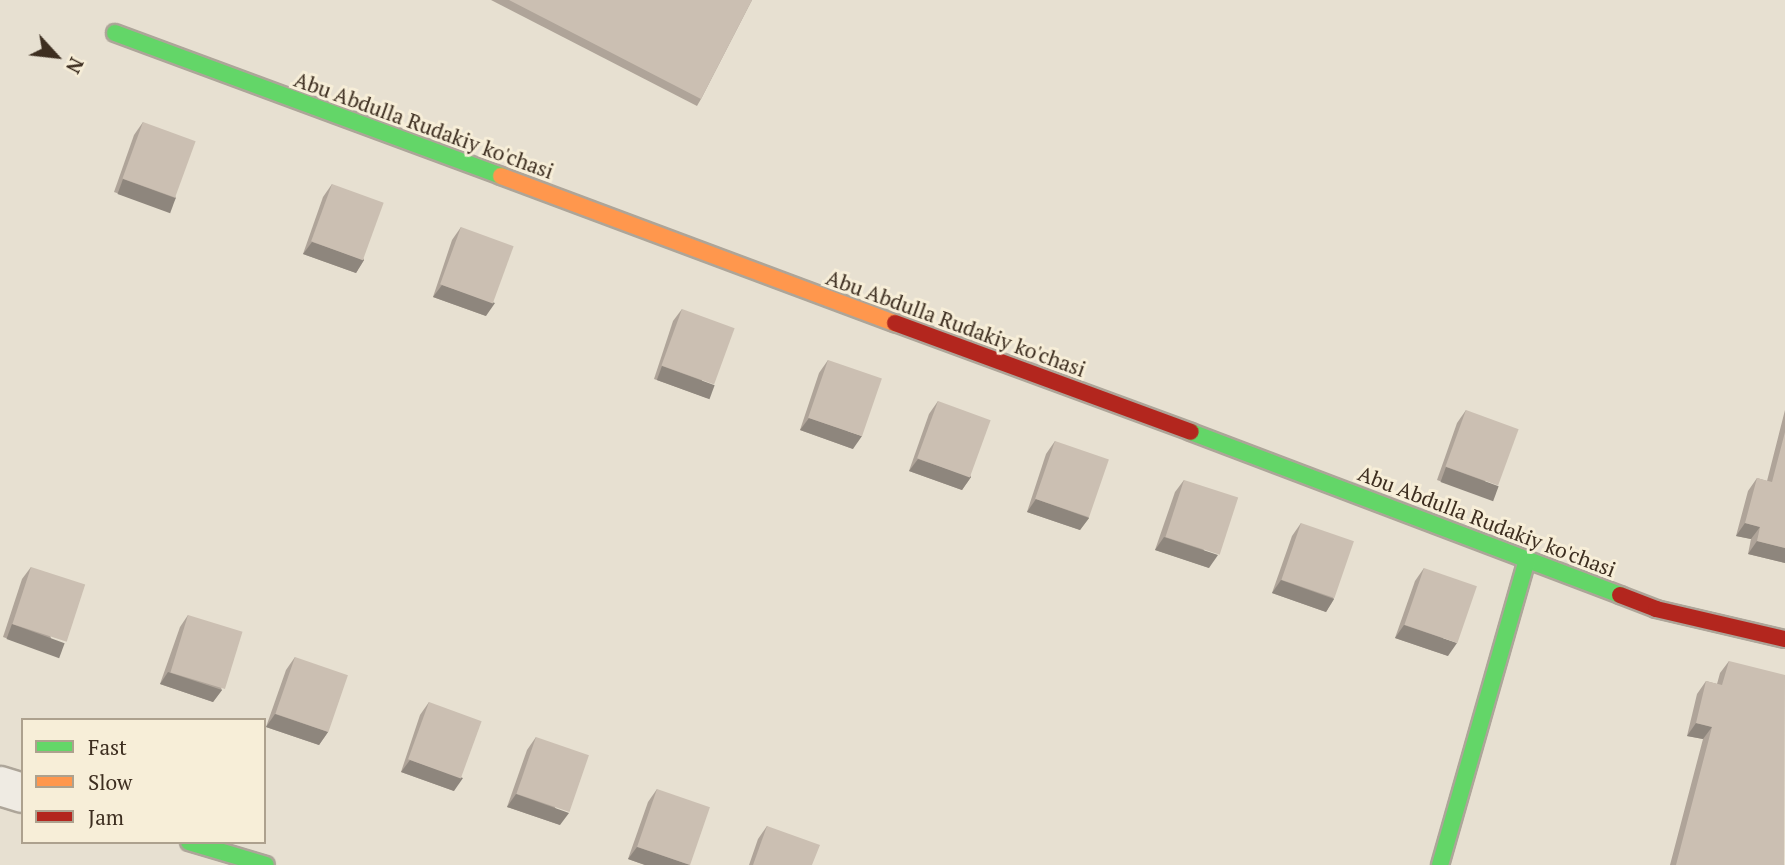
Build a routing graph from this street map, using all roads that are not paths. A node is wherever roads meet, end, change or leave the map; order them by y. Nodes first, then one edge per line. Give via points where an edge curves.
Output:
1 (115, 33) dead end
2 (1527, 559) junction
3 (1785, 639) edge
4 (0, 786) edge
5 (21, 792) edge
6 (196, 844) edge
7 (266, 865) edge
8 (1440, 865) edge

1 - 2 street, Abu Abdulla Rudakiy ko'chasi
2 - 3 street, Abu Abdulla Rudakiy ko'chasi via 1656,609
2 - 8 street
4 - 5 street
6 - 7 street

